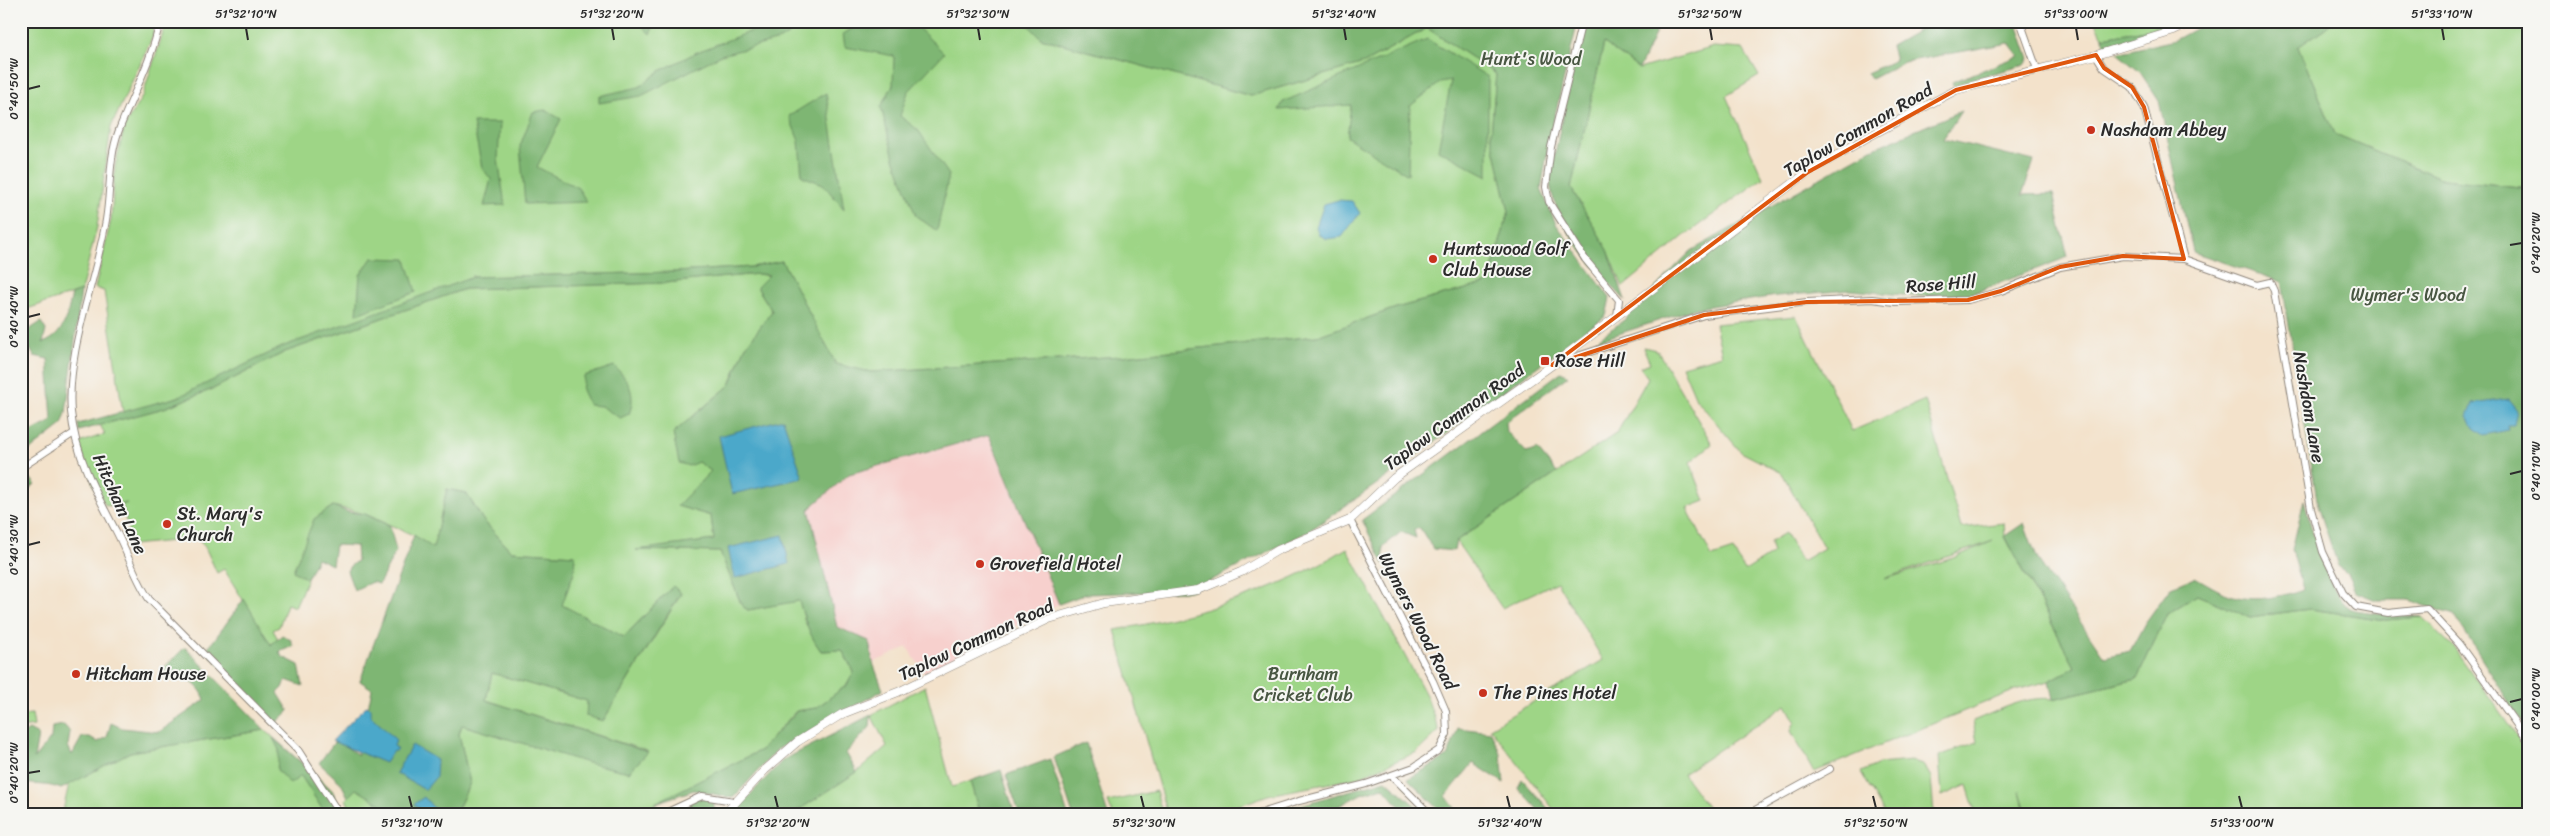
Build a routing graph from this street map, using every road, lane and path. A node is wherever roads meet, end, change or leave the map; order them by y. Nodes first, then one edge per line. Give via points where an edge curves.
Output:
1 (160, 21) edge
2 (1582, 21) edge
3 (2020, 21) edge
4 (2195, 21) edge
5 (2096, 55) junction
6 (2037, 69) junction
7 (2184, 259) junction
8 (1617, 316) junction
9 (1552, 365) junction
10 (74, 433) junction
11 (21, 468) edge
12 (1350, 520) junction
13 (2529, 742) edge
14 (1830, 769) dead end
15 (1392, 776) junction
16 (734, 801) junction
17 (340, 815) edge
18 (661, 815) edge
19 (724, 815) edge
20 (1255, 815) edge
21 (1431, 815) edge
22 (1746, 815) edge

1 - 10 street, Hitcham Lane via 112,157 106,220 72,379
2 - 8 street via 1551,147 1546,187 1549,202 1585,259 1619,300
3 - 6 street
4 - 5 street, Taplow Common Road via 2174,31
5 - 6 street, Taplow Common Road
5 - 7 street via 2104,68 2132,88 2144,107
6 - 8 street, Taplow Common Road via 1956,90 1816,167
7 - 9 street, Rose Hill via 2123,256 2060,267 2001,292 1968,300 1807,302 1704,315
7 - 13 street, Nashdom Lane via 2257,285 2270,282 2311,509 2323,552 2343,593 2356,607 2388,613 2427,609 2459,644
8 - 9 street, Taplow Common Road
9 - 12 street, Taplow Common Road via 1394,478
10 - 11 street
10 - 17 street, Hitcham Lane via 92,488 149,599 298,750
12 - 15 street, Wymers Wood Road via 1446,711 1447,734 1439,750 1414,767
12 - 16 street, Taplow Common Road via 1278,550 1241,572 1198,590 1104,602 1049,619 1010,636 898,692 842,714 797,742
14 - 22 street
15 - 20 street, Wymers Wood Road
15 - 21 street
16 - 18 street via 702,796
16 - 19 street, Taplow Common Road

